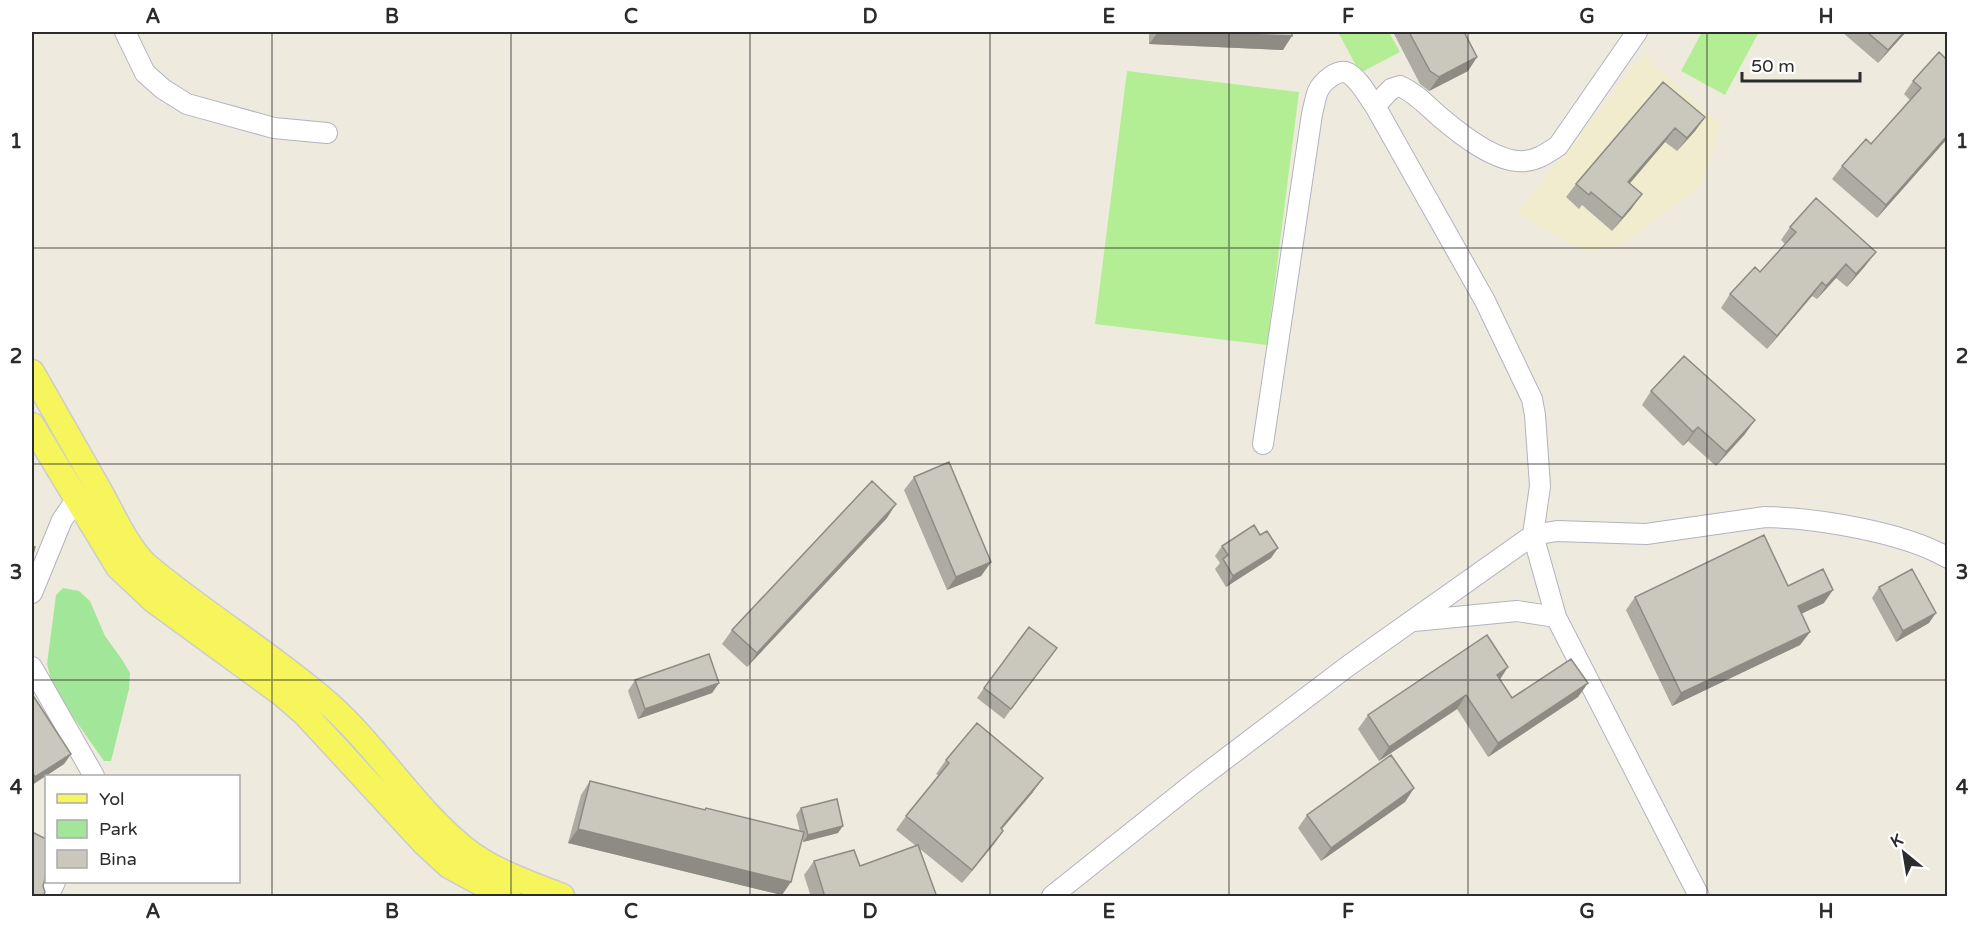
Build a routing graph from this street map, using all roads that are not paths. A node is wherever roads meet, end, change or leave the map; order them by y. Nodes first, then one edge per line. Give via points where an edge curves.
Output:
1 (125, 32) edge
2 (1637, 32) edge
3 (1375, 106) junction
4 (327, 133) dead end
5 (32, 372) edge
6 (32, 425) edge
7 (1263, 444) dead end
8 (76, 500) junction
9 (1533, 536) junction
10 (1947, 558) edge
11 (32, 594) edge
12 (1556, 617) junction
13 (1414, 621) junction
14 (32, 667) edge
15 (93, 775) edge
16 (55, 883) edge
17 (48, 897) edge
18 (508, 897) edge
19 (562, 897) edge
20 (1052, 897) edge
21 (1699, 897) edge

1 - 4 street via 145,73 188,104 274,128
2 - 3 street via 1558,146 1542,157 1514,161 1496,155 1400,86 1391,89
3 - 7 street via 1360,85 1344,72 1334,75 1318,91
3 - 9 street via 1485,301 1532,399 1540,486
5 - 19 main road via 119,530 145,564 330,705 440,828 466,850 487,864
6 - 8 main road
8 - 11 street via 62,520
8 - 18 main road via 118,567 153,600 305,714 449,866
9 - 10 street via 1557,531 1646,534 1783,517 1902,539
9 - 12 street
9 - 13 street
12 - 13 street via 1517,611
12 - 21 street
13 - 20 street via 1195,782
14 - 15 street
16 - 17 street

